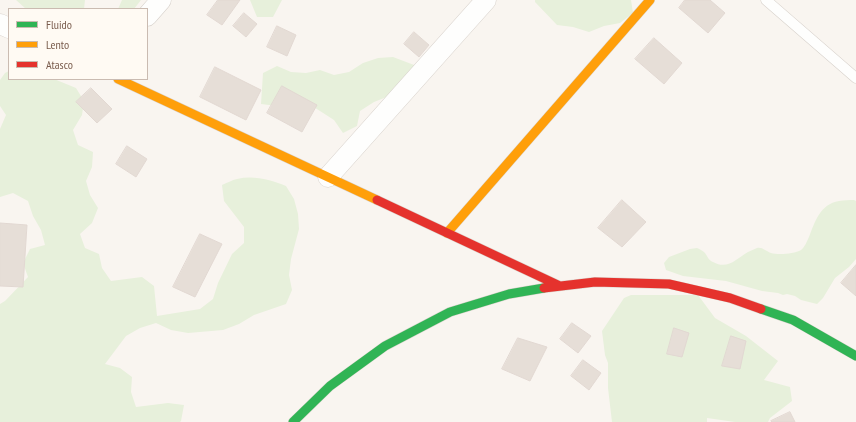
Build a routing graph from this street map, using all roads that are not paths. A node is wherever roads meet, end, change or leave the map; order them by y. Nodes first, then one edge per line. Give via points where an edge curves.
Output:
1 (161, 0) edge
2 (486, 0) edge
3 (650, 0) edge
4 (766, 0) edge
5 (148, 15) edge
6 (856, 78) edge
7 (120, 80) edge
8 (328, 177) junction
9 (447, 233) junction
10 (560, 286) junction
11 (856, 356) edge
12 (293, 422) edge

1 - 5 street
2 - 8 street
3 - 9 street
4 - 6 lane
7 - 8 street
8 - 9 street
9 - 10 street
10 - 11 street via 595,282 669,284 730,298 792,320
10 - 12 street via 509,294 450,312 385,346 330,386

